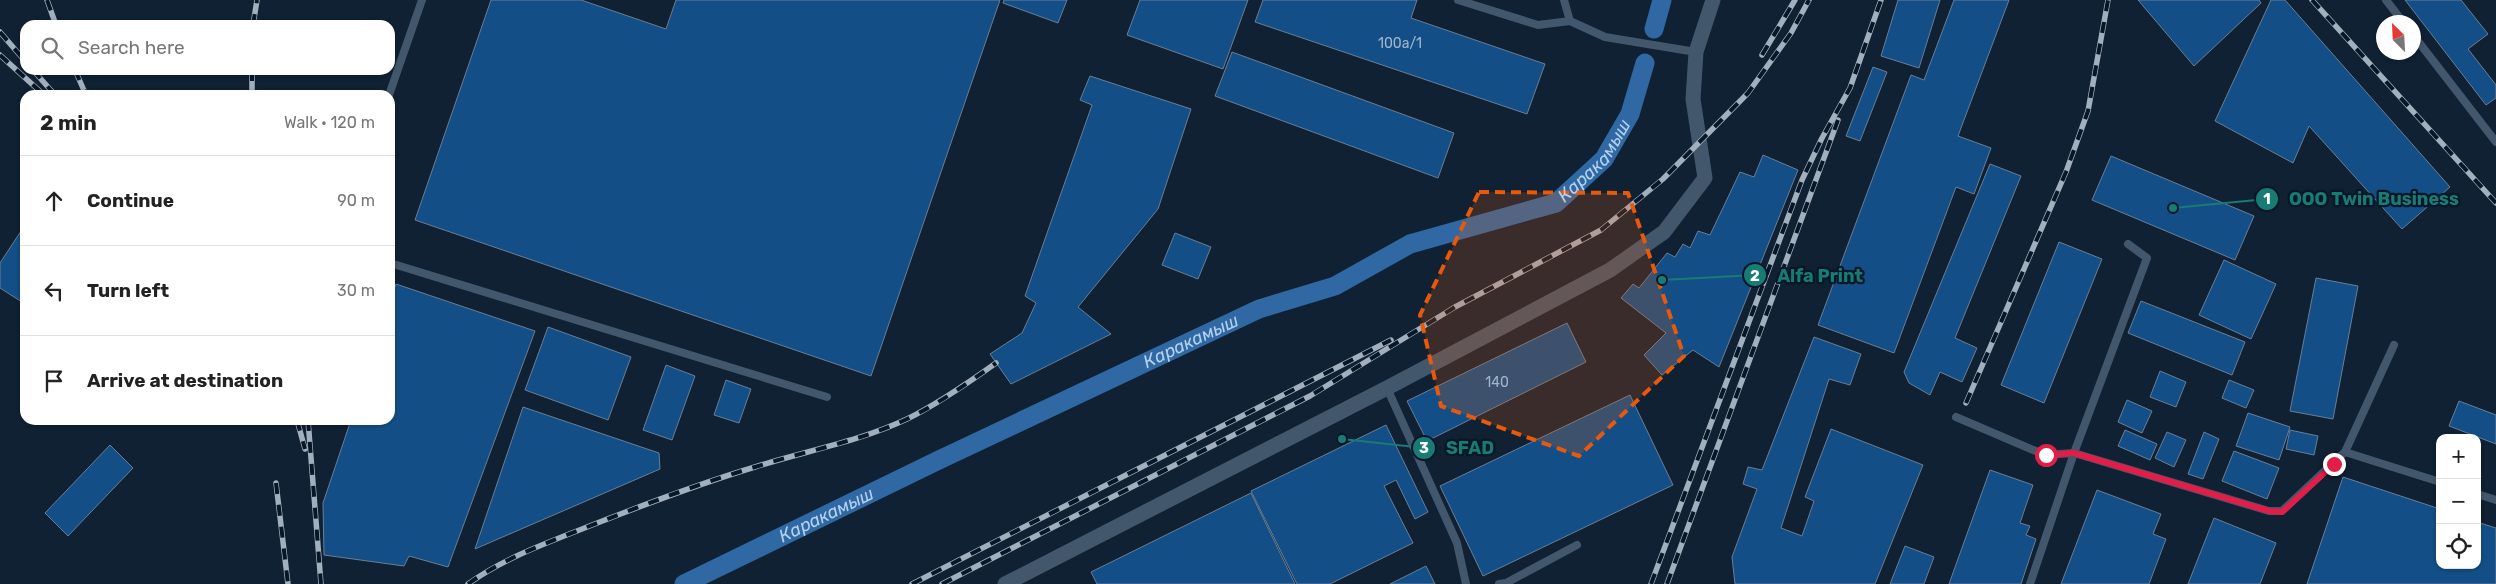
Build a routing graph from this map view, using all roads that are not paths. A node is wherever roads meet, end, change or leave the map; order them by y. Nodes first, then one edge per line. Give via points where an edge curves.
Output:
1 (422, 0) edge
2 (1458, 0) edge
3 (1564, 0) edge
4 (1713, 0) edge
5 (2386, 0) edge
6 (2398, 15) edge
7 (1570, 21) junction
8 (2421, 45) edge
9 (1696, 52) junction
10 (391, 90) edge
11 (2496, 142) edge
12 (2128, 244) dead end
13 (395, 265) edge
14 (2394, 345) dead end
15 (1387, 388) junction
16 (827, 397) dead end
17 (1956, 417) dead end
18 (2345, 452) junction
19 (2074, 453) junction
20 (2436, 481) edge
21 (2481, 495) edge
22 (2496, 500) edge
23 (1577, 545) dead end
24 (1005, 584) edge
25 (1466, 584) edge
26 (1476, 584) edge
27 (1499, 584) edge
28 (2030, 584) edge

1 - 10 lane
2 - 7 lane via 1538,25
3 - 7 lane
4 - 9 street
5 - 6 lane
7 - 9 lane via 1605,37
8 - 11 lane
9 - 15 street via 1693,98 1705,178 1664,232 1610,270
12 - 19 lane via 2147,258
13 - 16 lane
14 - 18 lane
15 - 24 street
15 - 25 lane via 1457,544
17 - 19 lane via 2046,455
18 - 19 lane via 2282,512 2269,511
18 - 20 lane
19 - 28 lane
21 - 22 lane
23 - 27 lane
25 - 26 lane

